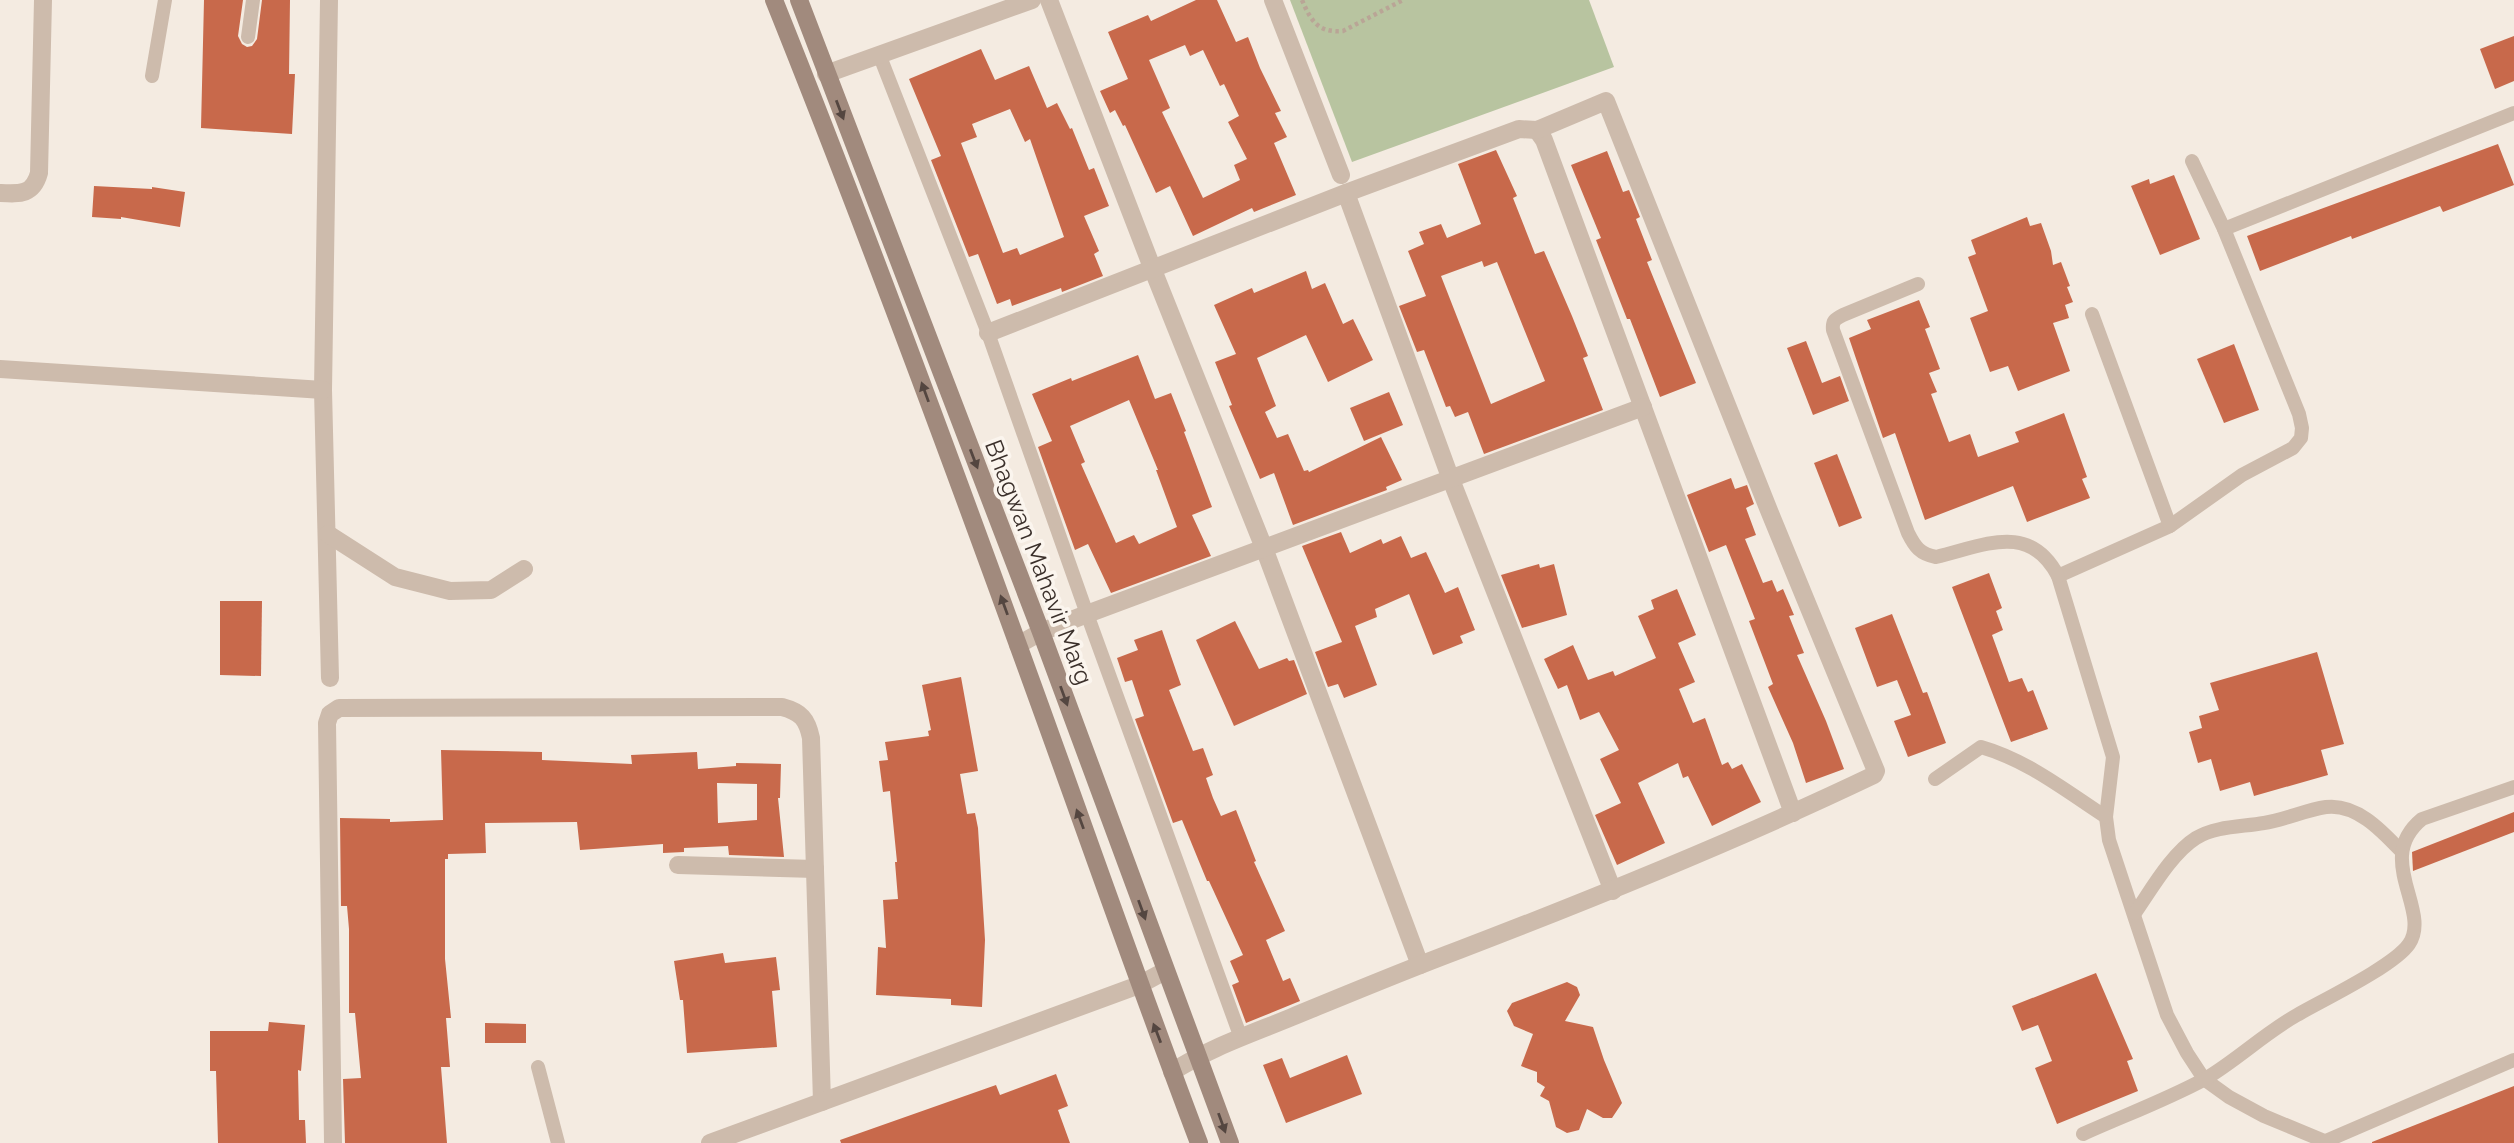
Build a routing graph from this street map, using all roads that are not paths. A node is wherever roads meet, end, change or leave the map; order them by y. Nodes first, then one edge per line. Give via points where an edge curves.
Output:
1 (43, 0) edge
2 (165, 0) edge
3 (253, 0) edge
4 (329, 0) edge
5 (774, 0) edge
6 (799, 0) edge
7 (1032, 0) edge
8 (1049, 0) edge
9 (1273, 0) edge
10 (248, 37) dead end
11 (879, 54) junction
12 (826, 74) junction
13 (152, 76) dead end
14 (2514, 113) edge
15 (1536, 130) junction
16 (2192, 160) dead end
17 (1341, 175) dead end
18 (0, 193) edge
19 (1346, 193) junction
20 (2224, 229) junction
21 (1153, 270) junction
22 (1918, 284) dead end
23 (2092, 314) dead end
24 (988, 333) junction
25 (0, 369) edge
26 (323, 390) junction
27 (1643, 407) junction
28 (1450, 477) junction
29 (2169, 526) junction
30 (328, 534) junction
31 (1264, 548) junction
32 (524, 569) dead end
33 (2058, 576) junction
34 (1087, 614) junction
35 (1041, 632) junction
36 (1018, 645) junction
37 (330, 678) dead end
38 (1935, 779) dead end
39 (2514, 787) edge
40 (1793, 813) junction
41 (2106, 817) junction
42 (2402, 852) junction
43 (678, 865) dead end
44 (815, 869) junction
45 (1613, 891) junction
46 (2135, 913) junction
47 (1420, 965) junction
48 (1165, 971) junction
49 (1139, 985) junction
50 (1241, 1038) junction
51 (1197, 1056) junction
52 (2514, 1060) edge
53 (538, 1067) dead end
54 (1172, 1072) junction
55 (2204, 1079) junction
56 (822, 1102) junction
57 (2083, 1134) dead end
58 (2328, 1142) edge
59 (333, 1143) edge
60 (558, 1143) edge
61 (710, 1143) edge
62 (1199, 1143) edge
63 (1230, 1143) edge

1 - 18 street via 39,173 27,192
2 - 13 lane
3 - 10 lane
4 - 26 street
36 -> 5 street, Bhagwan Mahavir Marg
6 - 12 street, Bhagwan Mahavir Marg
7 - 11 street
8 - 21 street
9 - 17 street
11 - 12 street
11 - 24 lane
12 -> 35 street, Bhagwan Mahavir Marg
14 - 20 lane
15 - 19 street via 1519,130
15 - 27 street via 1544,140
15 - 40 street via 1606,101 1876,768 1874,775
16 - 20 lane
19 - 21 street
19 - 28 street
20 - 29 lane via 2298,414 2301,438 2293,448 2242,475
21 - 24 street
21 - 31 street
22 - 33 lane via 1843,314 1832,324 1908,533 1916,548 1936,557 2009,541 2025,542 2050,561
23 - 29 lane
24 - 34 lane
25 - 26 street
26 - 30 street
27 - 28 street
27 - 40 street
28 - 31 street
28 - 45 street
29 - 33 lane
30 - 32 street via 395,578 450,591 491,590
30 - 37 street
31 - 34 street
31 - 47 street
33 - 41 lane via 2110,741 2113,771
34 - 35 street
34 - 50 lane
35 - 36 street
35 -> 48 street, Bhagwan Mahavir Marg
49 -> 36 street, Bhagwan Mahavir Marg
38 - 41 lane via 1981,747 2029,767
39 - 42 lane via 2422,820 2411,828
40 - 45 street
41 - 46 lane via 2115,864
42 - 46 lane via 2381,830 2337,807 2210,831 2184,848
42 - 55 lane via 2403,877 2415,923 2403,951 2291,1018
43 - 44 street
44 - 56 street
44 - 59 street via 811,738 803,716 793,710 334,710 327,723
45 - 47 street
46 - 55 lane via 2167,1015
47 - 50 street
48 - 49 street
48 - 51 street, Bhagwan Mahavir Marg
54 -> 49 street, Bhagwan Mahavir Marg
49 - 56 street
50 - 51 street
51 - 54 street
51 -> 63 street, Bhagwan Mahavir Marg
52 - 58 lane
53 - 60 lane
54 - 62 street, Bhagwan Mahavir Marg
55 - 57 lane
55 - 58 lane via 2264,1116
56 - 61 street

